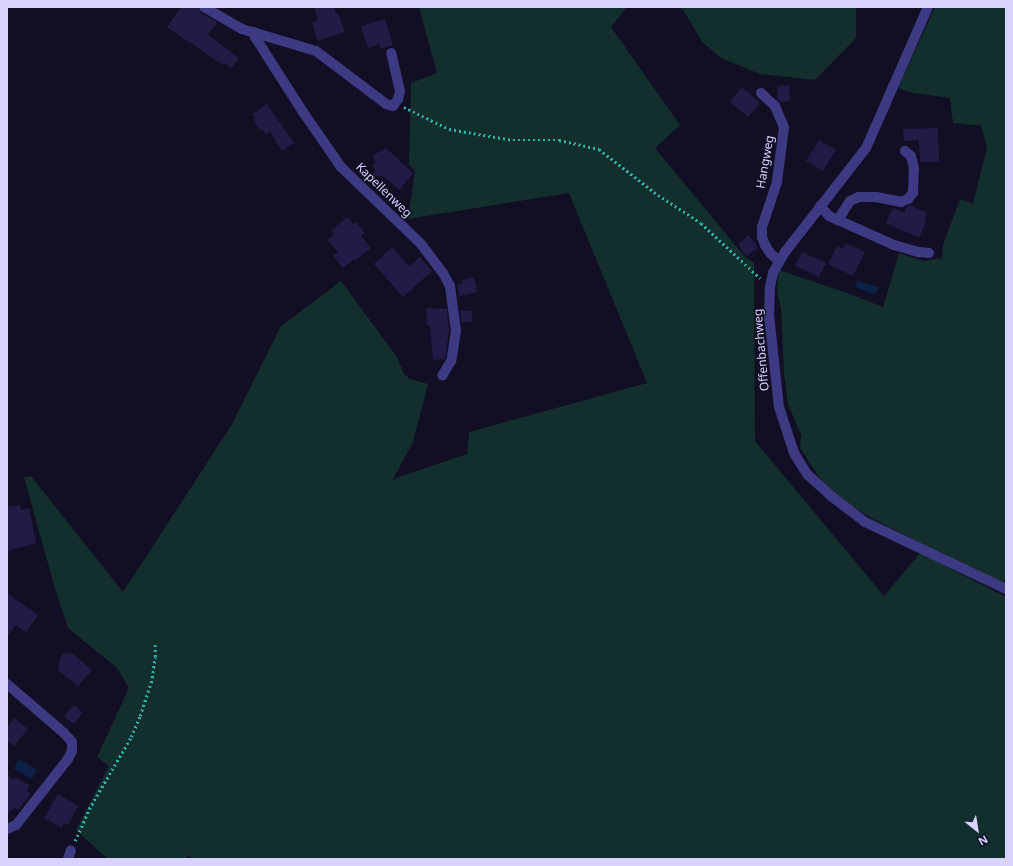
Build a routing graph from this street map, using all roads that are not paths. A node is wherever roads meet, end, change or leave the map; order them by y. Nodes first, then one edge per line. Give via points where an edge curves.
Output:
1 (204, 7) edge
2 (928, 7) edge
3 (254, 32) junction
4 (391, 53) dead end
5 (761, 93) dead end
6 (905, 151) dead end
7 (820, 206) junction
8 (838, 220) junction
9 (930, 253) dead end
10 (779, 261) junction
11 (442, 376) dead end
12 (1006, 589) edge
13 (7, 684) edge
14 (7, 829) edge

1 - 3 street via 238,27
2 - 7 street, Offenbachweg via 866,148
3 - 4 street via 316,51 386,104 393,106 400,91
3 - 11 street, Kapellenweg via 341,166 420,244 443,273 450,286 456,331 451,360
5 - 10 street, Hangweg via 775,106 784,127 777,182 762,227 765,245
6 - 8 street via 913,160 914,168 913,193 908,199 901,202 876,196 859,196 850,201
7 - 8 street via 829,216
7 - 10 street, Offenbachweg
8 - 9 street via 894,245
10 - 12 street, Offenbachweg via 770,287 770,337 779,407 794,453 808,475 865,522
13 - 14 street via 64,733 72,742 72,751 16,825

